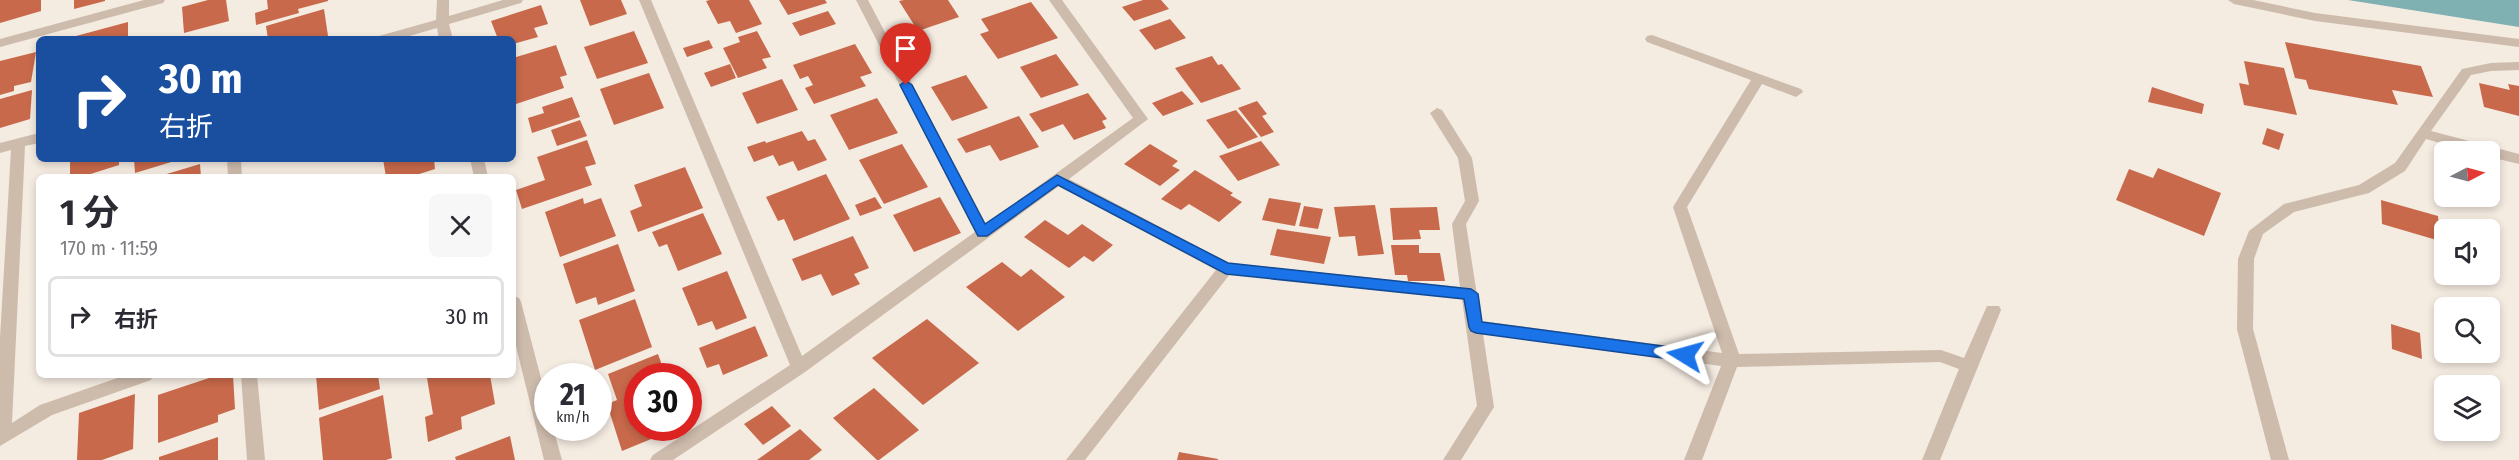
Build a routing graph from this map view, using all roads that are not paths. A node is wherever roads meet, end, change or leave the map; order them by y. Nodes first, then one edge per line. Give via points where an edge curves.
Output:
1 (159, 0) edge
2 (443, 0) edge
3 (517, 0) edge
4 (645, 0) edge
5 (862, 0) edge
6 (1055, 0) edge
7 (2234, 0) edge
8 (442, 22) junction
9 (394, 36) edge
10 (445, 36) edge
11 (1652, 39) dead end
12 (0, 42) edge
13 (2519, 43) edge
14 (2519, 66) edge
15 (1759, 78) junction
16 (1796, 92) dead end
17 (1437, 113) dead end
18 (2422, 133) junction
19 (36, 139) edge
20 (2451, 141) edge
21 (18, 144) junction
22 (0, 148) edge
23 (2500, 154) edge
24 (2519, 159) edge
25 (1057, 179) junction
26 (983, 233) junction
27 (1226, 268) junction
28 (1471, 294) junction
29 (1993, 310) dead end
30 (516, 314) edge
31 (1476, 327) junction
32 (1731, 361) junction
33 (1968, 366) junction
34 (799, 367) junction
35 (137, 378) edge
36 (249, 378) edge
37 (2, 438) edge
38 (256, 460) edge
39 (553, 460) edge
40 (659, 460) edge
41 (1075, 460) edge
42 (1452, 460) edge
43 (1693, 460) edge
44 (1930, 460) edge
45 (2280, 460) edge

1 - 12 street
2 - 8 street
3 - 8 street
4 - 34 street
5 - 26 street
6 - 25 street via 1141,119
7 - 13 street via 2316,17
8 - 9 street
8 - 10 street
11 - 15 street
14 - 18 street via 2467,72
15 - 16 street
15 - 32 street via 1680,207
17 - 28 street via 1465,158 1472,201 1459,224
18 - 20 street
18 - 45 street via 2400,167 2364,189 2289,208 2257,231 2246,259 2245,329
19 - 21 street
21 - 22 street
21 - 37 street
23 - 24 street
25 - 26 street
25 - 27 street
26 - 34 street
27 - 28 street
27 - 41 street
28 - 31 street
29 - 33 street
30 - 39 street
31 - 32 street
31 - 42 street via 1486,407
32 - 33 street via 1941,356
32 - 43 street
33 - 44 street
34 - 40 street
35 - 37 street via 46,410
36 - 38 street

